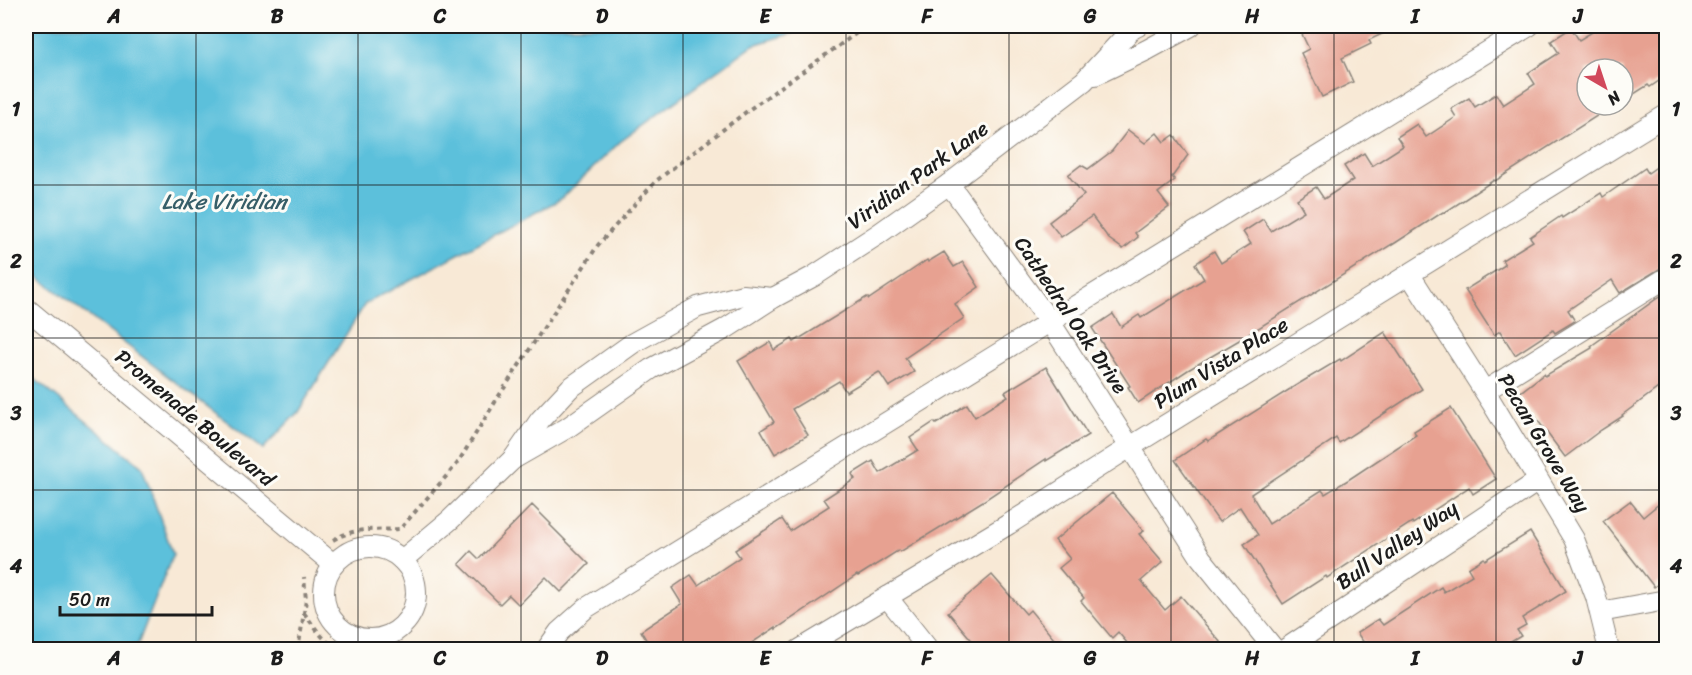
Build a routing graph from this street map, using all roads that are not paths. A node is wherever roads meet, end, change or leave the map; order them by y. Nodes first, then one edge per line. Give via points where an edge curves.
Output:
1 (1138, 26) edge
2 (1191, 26) edge
3 (1529, 26) edge
4 (1084, 81) junction
5 (1666, 115) edge
6 (949, 184) junction
7 (1410, 274) junction
8 (1666, 278) edge
9 (773, 298) junction
10 (26, 308) edge
11 (1050, 322) junction
12 (1485, 391) junction
13 (1130, 447) junction
14 (513, 459) junction
15 (1538, 481) junction
16 (402, 560) junction
17 (333, 564) junction
18 (887, 597) junction
19 (1666, 600) edge
20 (1600, 612) junction
21 (384, 644) edge
22 (546, 650) edge
23 (799, 650) edge
24 (929, 650) edge
25 (1275, 650) edge
26 (1284, 650) edge
27 (1608, 650) edge

1 - 4 street, Viridian Park Lane
2 - 4 street, Viridian Park Lane
3 - 11 street
4 - 6 street, Viridian Park Lane
5 - 7 street, Plum Vista Place
6 - 9 street, Viridian Park Lane via 841,259
6 - 11 street, Cathedral Oak Drive
7 - 12 street, Pecan Grove Way
7 - 13 street, Plum Vista Place
8 - 12 street
9 - 14 street, Viridian Park Lane via 651,369 567,428
9 - 14 street, Viridian Park Lane via 742,295 698,307 633,343 570,388 540,420
10 - 17 street, Promenade Boulevard
11 - 13 street, Cathedral Oak Drive
11 - 22 street via 586,608
12 - 15 street, Pecan Grove Way
13 - 18 street, Plum Vista Place
13 - 25 street, Cathedral Oak Drive via 1201,558
14 - 16 street, Viridian Park Lane
15 - 20 street, Pecan Grove Way via 1574,539
15 - 26 street, Bull Valley Way
16 - 17 street via 392,552 367,547 354,549
16 - 21 street via 414,580 415,604 403,625
17 - 21 street via 323,588 327,614 345,633
18 - 23 street, Plum Vista Place
18 - 24 street
19 - 20 street
20 - 27 street, Pecan Grove Way

